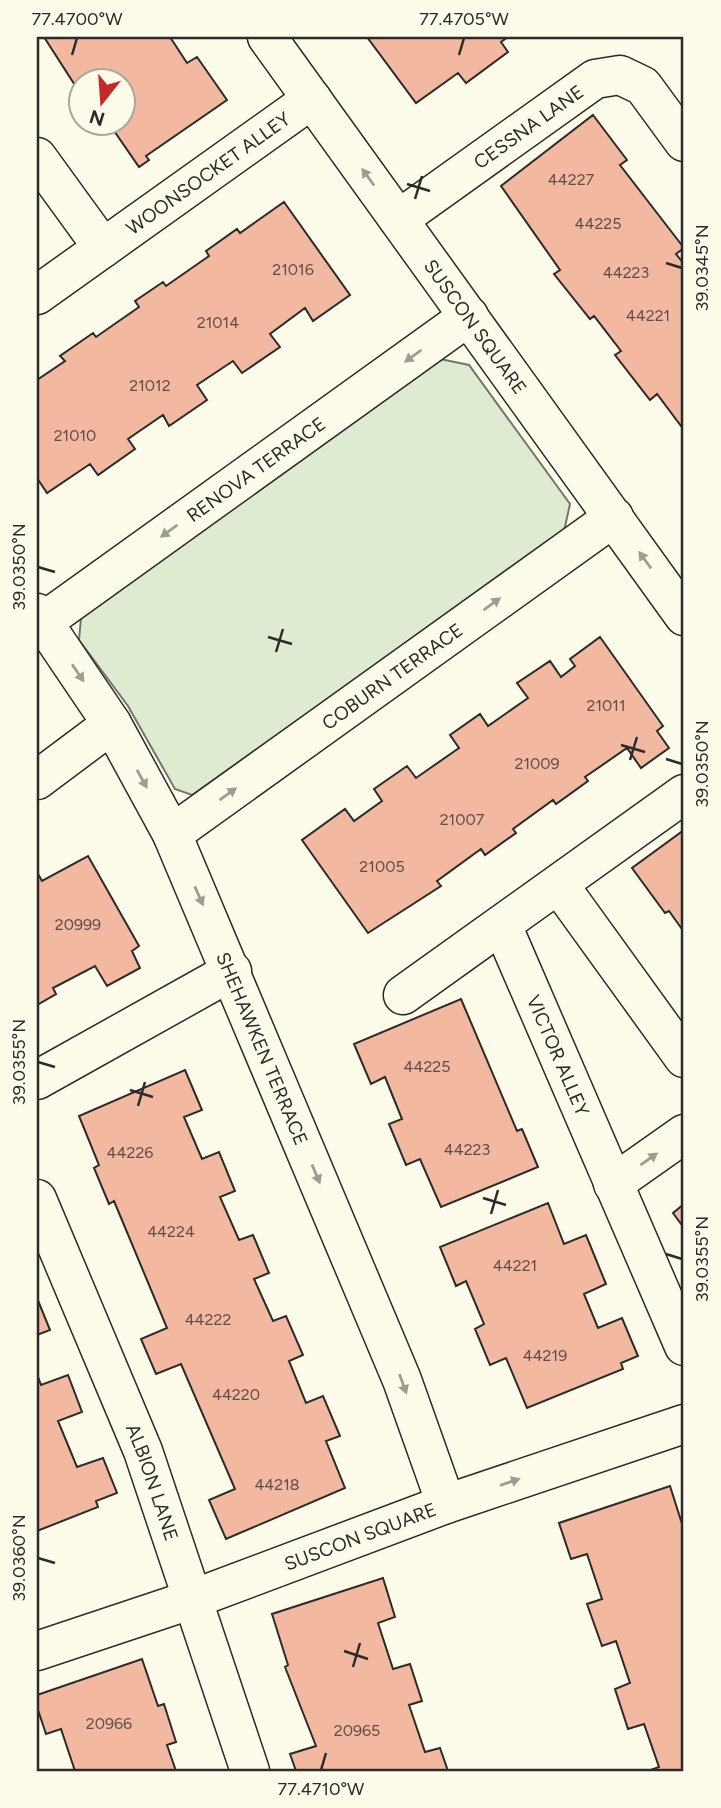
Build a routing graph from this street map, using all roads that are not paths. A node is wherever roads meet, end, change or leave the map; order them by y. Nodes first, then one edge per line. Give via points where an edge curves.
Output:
1 (267, 37) edge
2 (312, 99) junction
3 (684, 142) edge
4 (37, 157) edge
5 (399, 219) junction
6 (103, 248) junction
7 (37, 295) edge
8 (469, 316) junction
9 (614, 517) junction
10 (684, 614) edge
11 (40, 617) edge
12 (112, 724) junction
13 (37, 780) edge
14 (684, 794) edge
15 (172, 834) junction
16 (559, 885) junction
17 (502, 925) junction
18 (232, 971) junction
19 (403, 996) dead end
20 (684, 1058) edge
21 (37, 1080) edge
22 (684, 1134) edge
23 (613, 1184) junction
24 (37, 1199) edge
25 (684, 1346) edge
26 (684, 1424) edge
27 (446, 1504) junction
28 (193, 1599) junction
29 (37, 1651) edge
30 (250, 1771) edge

1 - 2 street, SUSCON SQUARE
5 -> 2 street, SUSCON SQUARE
2 - 6 street, WOONSOCKET ALLEY
3 - 5 street, CESSNA LANE via 643,86 621,75 594,79
4 - 6 street
5 - 8 street, SUSCON SQUARE
6 - 7 street, WOONSOCKET ALLEY
8 - 9 street, SUSCON SQUARE
8 -> 11 street, RENOVA TERRACE
10 -> 9 street, SUSCON SQUARE
15 -> 9 street, COBURN TERRACE
11 -> 12 street, SHEHAWKEN TERRACE
12 - 13 street
12 -> 15 street, SHEHAWKEN TERRACE
14 - 16 street
15 -> 18 street, SHEHAWKEN TERRACE
16 - 17 street
16 - 20 street
17 - 19 street
17 - 23 street, VICTOR ALLEY
18 - 21 street
18 -> 27 street, SHEHAWKEN TERRACE via 402,1380
23 -> 22 street
23 - 25 street, VICTOR ALLEY
24 - 28 street, ALBION LANE via 143,1451
27 -> 26 street, SUSCON SQUARE
27 - 28 street, SUSCON SQUARE
28 - 29 street, SUSCON SQUARE
28 - 30 street, ALBION LANE

